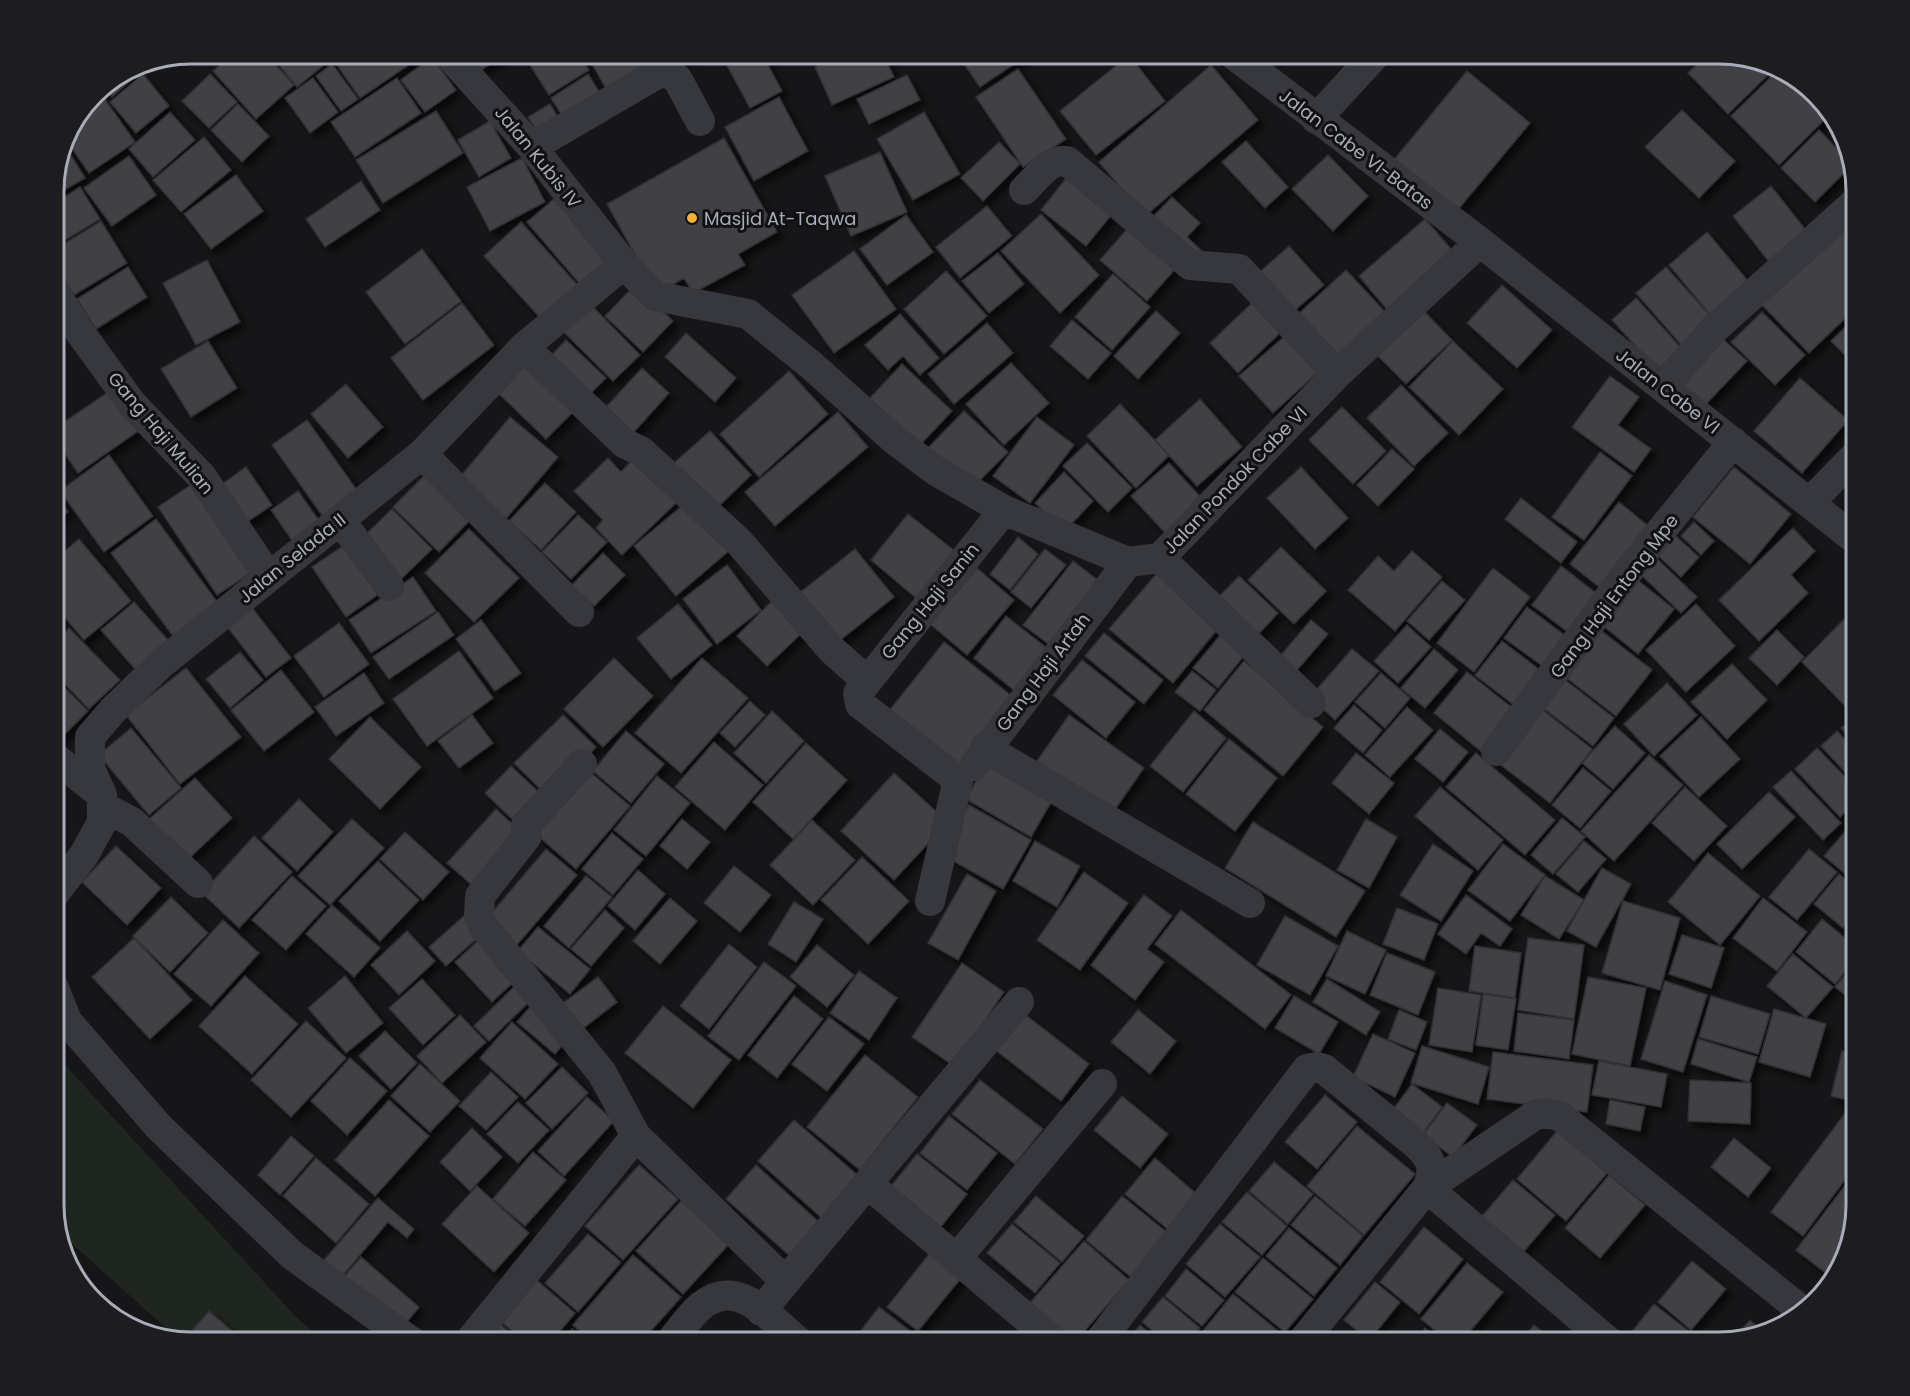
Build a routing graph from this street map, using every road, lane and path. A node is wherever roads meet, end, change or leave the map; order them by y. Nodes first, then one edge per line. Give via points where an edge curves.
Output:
1 (1246, 64) edge
2 (1367, 64) edge
3 (458, 65) edge
4 (1316, 119) junction
5 (700, 121) dead end
6 (532, 147) junction
7 (1024, 190) dead end
8 (1846, 211) edge
9 (1480, 242) junction
10 (624, 264) junction
11 (65, 309) edge
12 (525, 347) junction
13 (1337, 374) junction
14 (1663, 387) junction
15 (1733, 442) junction
16 (422, 454) junction
17 (1846, 465) edge
18 (1809, 503) junction
19 (1004, 510) junction
20 (340, 519) junction
21 (1846, 532) edge
22 (1160, 558) junction
23 (1128, 562) junction
24 (268, 576) junction
25 (389, 586) dead end
26 (579, 612) dead end
27 (862, 686) junction
28 (1311, 703) dead end
29 (985, 748) junction
30 (1496, 751) dead end
31 (582, 764) dead end
32 (65, 767) edge
33 (958, 780) junction
34 (102, 800) junction
35 (65, 879) edge
36 (198, 883) dead end
37 (930, 900) dead end
38 (1250, 903) dead end
39 (1019, 1002) dead end
40 (65, 1016) edge
41 (1102, 1084) dead end
42 (636, 1136) junction
43 (868, 1184) junction
44 (1427, 1188) junction
45 (957, 1258) junction
46 (785, 1281) junction
47 (1795, 1305) edge
48 (761, 1311) junction
49 (398, 1332) edge
50 (477, 1332) edge
51 (679, 1332) edge
52 (787, 1332) edge
53 (1043, 1332) edge
54 (1107, 1332) edge
55 (1315, 1332) edge
56 (1597, 1332) edge

1 - 4 street, Jalan Cabe VI-Batas
2 - 4 street
3 - 6 street, Jalan Kubis IV
4 - 9 street, Jalan Cabe VI-Batas
5 - 6 street via 676,78 662,71
6 - 10 street, Jalan Kubis IV
7 - 13 street via 1051,164 1067,161 1190,265 1239,269
8 - 14 street via 1714,329
9 - 13 street, Jalan Pondok Cabe VI
9 - 14 street, Jalan Cabe VI
10 - 12 street, Jalan Selada II
10 - 19 street, Jalan Pondok Cabe VI via 656,296 748,314 896,441 936,471
11 - 24 street, Gang Haji Mulian via 132,404 202,477
12 - 16 street, Jalan Selada II
12 - 27 street via 624,443 642,452 739,542
13 - 22 street, Jalan Pondok Cabe VI
14 - 15 street, Jalan Cabe VI
15 - 18 street, Jalan Cabe VI
15 - 30 street, Gang Haji Entong Mpe via 1630,569
16 - 20 street, Jalan Selada II
16 - 26 street
17 - 18 street
18 - 21 street, Jalan Cabe VI
19 - 23 street, Jalan Pondok Cabe VI
19 - 27 street, Gang Haji Sanin
20 - 24 street, Jalan Selada II
20 - 25 street
22 - 23 street, Jalan Pondok Cabe VI
22 - 28 street
23 - 29 street, Gang Haji Artah
24 - 34 street, Jalan Selada II via 162,663 90,737 90,768
27 - 33 street via 860,704
29 - 33 street, Gang Haji Artah
29 - 38 street
31 - 42 street via 526,825 527,836 480,896 479,915 483,926 602,1073
32 - 34 street
33 - 37 street
34 - 35 street via 102,822 95,837
34 - 36 street
39 - 43 street
40 - 49 street via 158,1126 292,1255
41 - 45 street
42 - 46 street
42 - 50 street
43 - 45 street
43 - 46 street
44 - 47 street via 1535,1115 1560,1116
44 - 54 street via 1433,1167 1428,1155 1324,1069 1311,1067
44 - 55 street
44 - 56 street
45 - 53 street
46 - 48 street
48 - 51 street via 742,1295 715,1297 700,1307
48 - 52 street

